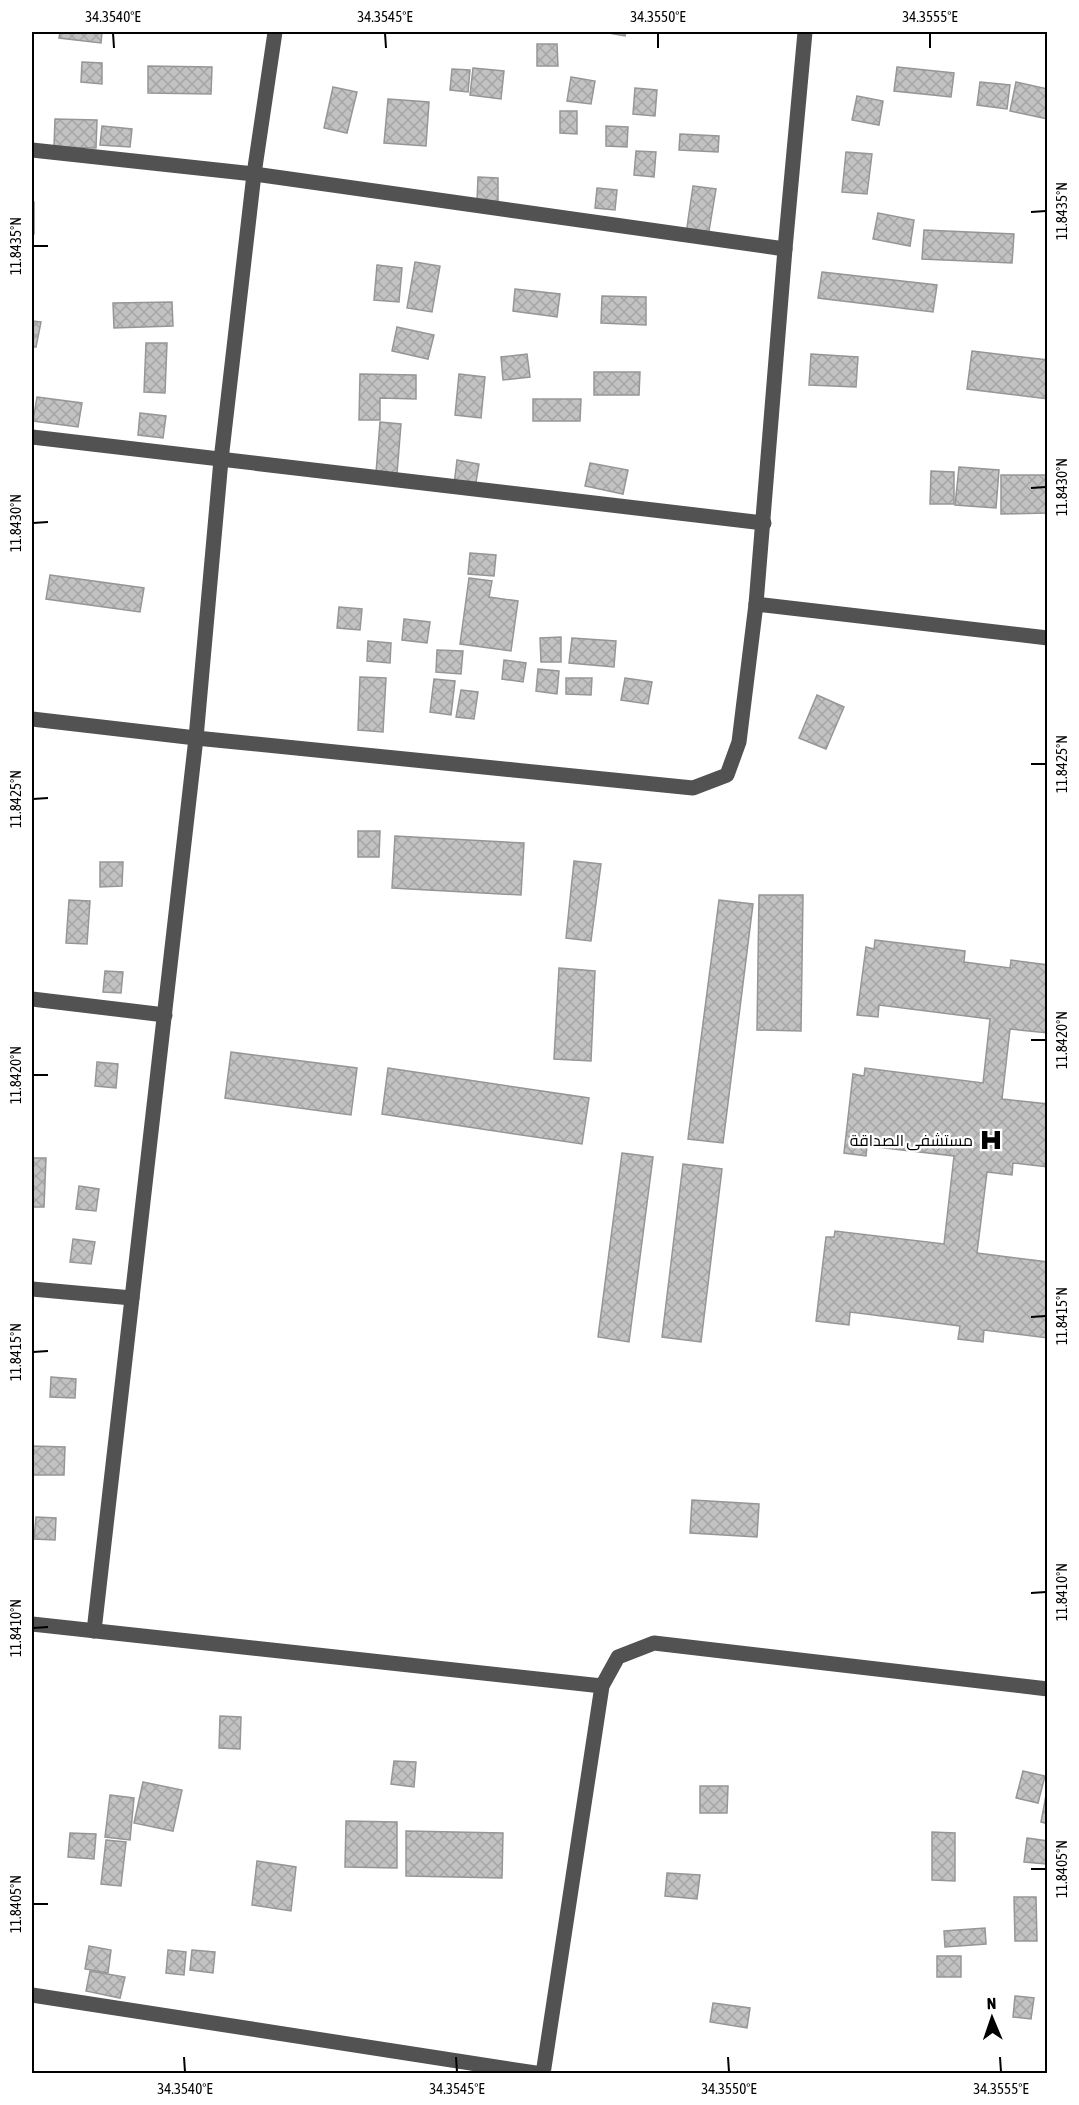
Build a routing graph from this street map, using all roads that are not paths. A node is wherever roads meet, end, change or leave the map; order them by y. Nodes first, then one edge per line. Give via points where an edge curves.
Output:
1 (274, 32) edge
2 (805, 32) edge
3 (32, 150) edge
4 (254, 174) junction
5 (785, 249) junction
6 (32, 437) edge
7 (221, 460) junction
8 (764, 523) junction
9 (756, 604) junction
10 (1047, 638) edge
11 (32, 719) edge
12 (196, 738) junction
13 (32, 999) edge
14 (165, 1015) junction
15 (32, 1289) edge
16 (132, 1298) junction
17 (32, 1624) edge
18 (94, 1631) junction
19 (602, 1686) junction
20 (1047, 1689) edge
21 (32, 1995) edge
22 (543, 2073) edge

1 - 4 street
2 - 5 street
3 - 4 street
4 - 5 street
4 - 7 street
5 - 8 street
6 - 7 street
7 - 8 street
7 - 12 street
8 - 9 street
9 - 10 street
9 - 12 street via 739,742 727,775 693,788
11 - 12 street
12 - 14 street
13 - 14 street
14 - 16 street
15 - 16 street
16 - 18 street
17 - 18 street
18 - 19 street
19 - 20 street via 618,1657 654,1642
19 - 22 street
21 - 22 street

